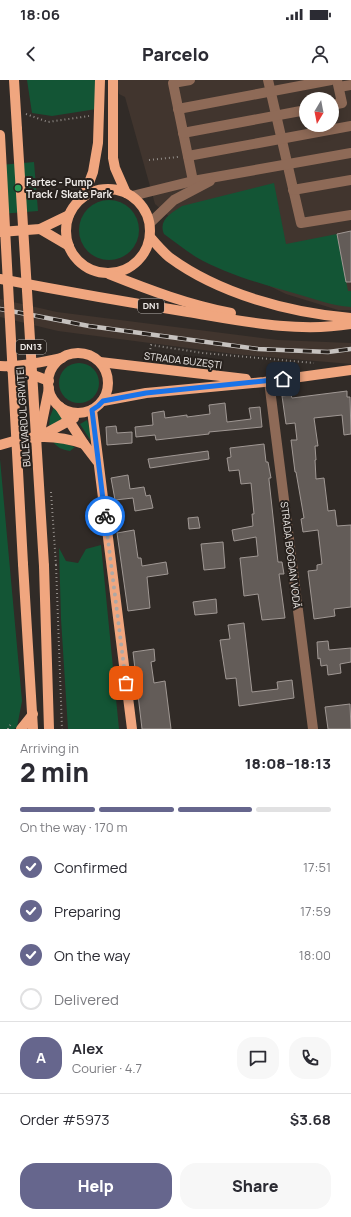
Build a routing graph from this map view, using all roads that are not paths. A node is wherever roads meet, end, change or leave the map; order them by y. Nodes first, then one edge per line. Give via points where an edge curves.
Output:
1 (14, 80) edge
2 (100, 80) edge
3 (113, 80) edge
4 (190, 80) edge
5 (268, 80) edge
6 (330, 80) edge
7 (338, 84) edge
8 (351, 85) edge
9 (271, 92) junction
10 (339, 104) edge
11 (178, 109) junction
12 (299, 111) edge
13 (276, 115) junction
14 (351, 126) edge
15 (183, 133) junction
16 (0, 135) edge
17 (281, 138) junction
18 (351, 152) edge
19 (188, 156) junction
20 (287, 164) junction
21 (220, 175) junction
22 (351, 180) edge
23 (193, 181) junction
24 (293, 190) junction
25 (129, 194) junction
26 (84, 196) junction
27 (69, 214) junction
28 (351, 215) edge
29 (150, 223) junction
30 (40, 229) junction
31 (0, 232) edge
32 (150, 237) junction
33 (69, 246) junction
34 (107, 273) junction
35 (0, 279) edge
36 (351, 318) edge
37 (351, 324) edge
38 (304, 328) junction
39 (62, 358) junction
40 (100, 362) junction
41 (3, 366) edge
42 (351, 370) edge
43 (267, 381) junction
44 (49, 385) junction
45 (103, 401) junction
46 (60, 406) junction
47 (89, 411) junction
48 (69, 421) junction
49 (39, 437) junction
50 (84, 444) junction
51 (0, 445) edge
52 (98, 463) junction
53 (33, 714) junction
54 (21, 729) edge
55 (34, 729) edge
56 (49, 729) edge
57 (132, 729) edge
58 (313, 729) edge

1 - 56 main road, BULEVARDUL GRIVIȚEI / DN13, bridge via 44,566
2 - 26 main road via 98,143 93,172
3 - 25 main road via 112,158
4 - 11 street via 173,83
5 - 9 street
6 - 9 street
7 - 8 street
7 - 10 street via 342,103
9 - 11 street
9 - 13 street
11 - 15 street
12 - 13 street
13 - 15 street
13 - 17 street
14 - 17 street
15 - 19 street
16 - 53 main road, BULEVARDUL GRIVIȚEI / DN13, bridge
17 - 19 street
17 - 20 street
18 - 20 street
19 - 23 street
20 - 21 street
20 - 24 street
21 - 23 street
21 - 29 street via 174,200
22 - 24 street
23 - 25 street
24 - 28 street via 301,224
25 - 26 main road via 115,189 104,189
25 - 29 main road via 146,211
26 - 27 main road
27 - 30 main road
27 - 33 main road
29 - 32 main road
30 - 31 main road
30 - 33 main road
32 - 34 main road via 145,251 136,263 122,271
32 - 36 main road via 168,256 189,270 241,295 278,306
33 - 34 main road via 75,257 84,265 95,271
34 - 38 main road via 195,304
35 - 38 main road, DN1 via 236,320
37 - 38 main road, DN1
39 - 40 main road via 78,353 90,355
39 - 41 main road
39 - 44 main road via 52,368
40 - 43 main road, STRADA BUZEȘTI
40 - 45 main road via 106,372 108,384
41 - 44 main road via 28,373
42 - 43 main road, STRADA BUZEȘTI
43 - 45 main road, STRADA BUZEȘTI via 146,393
43 - 58 street, STRADA BOGDAN VODĂ
44 - 46 main road via 52,396
44 - 49 main road
45 - 47 main road
46 - 47 main road via 72,412
46 - 48 main road
47 - 48 main road
47 - 52 main road
48 - 49 main road
48 - 50 main road
49 - 50 main road via 62,438
49 - 51 main road
50 - 52 main road
52 - 57 main road
53 - 54 main road
53 - 55 main road, BULEVARDUL GRIVIȚEI / DN13

